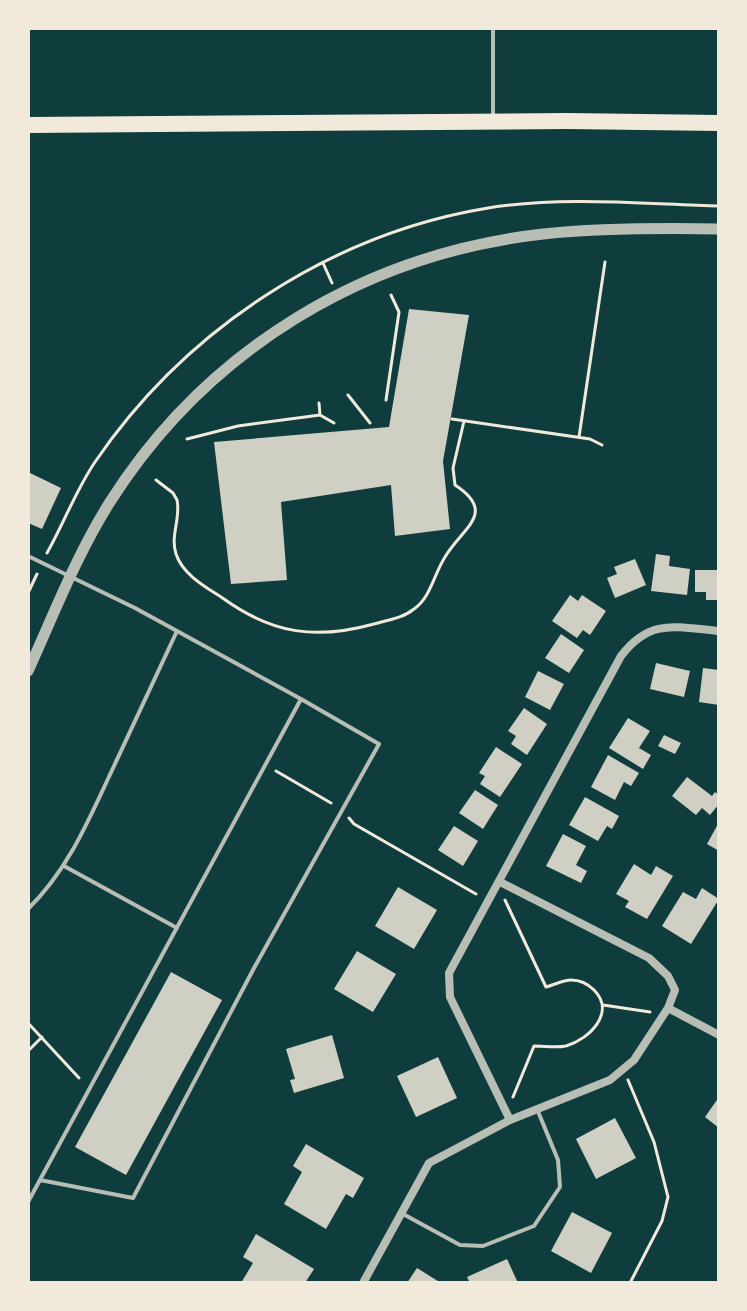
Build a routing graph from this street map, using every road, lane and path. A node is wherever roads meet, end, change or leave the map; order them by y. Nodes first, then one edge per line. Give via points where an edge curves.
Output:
1 (493, 28) edge
2 (493, 122) junction
3 (719, 123) edge
4 (28, 125) edge
5 (719, 229) edge
6 (605, 262) dead end
7 (323, 263) dead end
8 (335, 294) junction
9 (391, 295) dead end
10 (348, 395) dead end
11 (386, 400) dead end
12 (319, 403) dead end
13 (320, 415) junction
14 (452, 419) dead end
15 (464, 421) junction
16 (334, 423) dead end
17 (370, 423) dead end
18 (579, 437) junction
19 (187, 439) dead end
20 (602, 445) dead end
21 (156, 480) dead end
22 (28, 556) edge
23 (72, 576) junction
24 (34, 579) dead end
25 (28, 593) edge
26 (177, 631) junction
27 (719, 631) edge
28 (28, 671) edge
29 (301, 699) junction
30 (265, 765) junction
31 (342, 809) junction
32 (64, 866) junction
33 (499, 883) junction
34 (478, 895) dead end
35 (28, 909) edge
36 (177, 928) junction
37 (603, 1005) junction
38 (666, 1011) junction
39 (28, 1023) edge
40 (719, 1035) edge
41 (42, 1037) junction
42 (28, 1051) edge
43 (624, 1069) junction
44 (79, 1078) dead end
45 (537, 1109) junction
46 (506, 1111) junction
47 (510, 1120) junction
48 (40, 1180) junction
49 (28, 1202) edge
50 (401, 1213) junction
51 (363, 1283) edge
52 (630, 1283) edge

1 - 2 lane
2 - 3 highway
2 - 4 highway
5 - 8 street via 604,230 504,240 413,262
6 - 18 path
7 - 8 path
8 - 23 street via 255,344 187,404 120,488
9 - 11 path via 399,312
10 - 17 path
12 - 13 path
13 - 16 path
13 - 19 path
14 - 15 path
15 - 18 path
15 - 21 path via 453,468 455,485 473,499 476,514 415,609 358,629 280,629 248,617 194,578 175,552 177,500
18 - 20 path
22 - 23 lane
23 - 26 lane
23 - 28 street
24 - 25 path
26 - 29 lane
26 - 32 lane
27 - 33 street via 678,627 646,631 634,639
29 - 30 lane
29 - 31 lane via 379,744
30 - 31 path
30 - 36 lane
31 - 34 path via 354,824
31 - 48 lane via 133,1198
32 - 35 lane
32 - 36 lane
33 - 37 path via 546,987 570,980 587,983
33 - 38 street via 649,958 675,990
33 - 46 street via 449,973 450,997
36 - 48 lane
37 - 38 path
37 - 46 path via 591,1034 565,1046 534,1046
38 - 40 street
38 - 43 street
39 - 41 path
41 - 42 path
41 - 44 path
43 - 45 street via 610,1080
43 - 52 path via 654,1142 668,1197 662,1221
45 - 47 street
45 - 50 lane via 558,1160 560,1187 534,1226 483,1246 460,1245
46 - 47 street
47 - 50 street via 429,1163
48 - 49 lane
50 - 51 street

